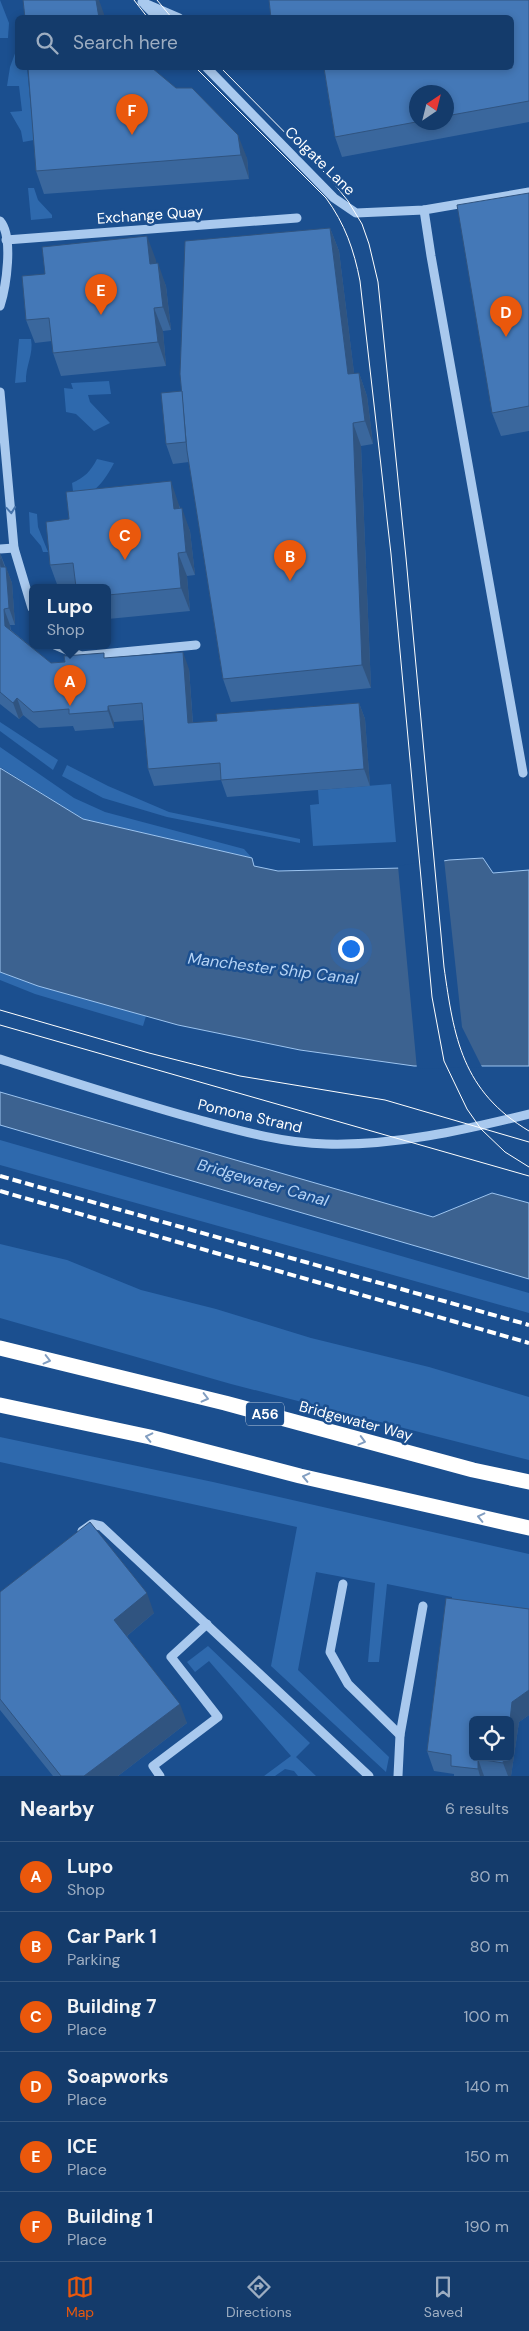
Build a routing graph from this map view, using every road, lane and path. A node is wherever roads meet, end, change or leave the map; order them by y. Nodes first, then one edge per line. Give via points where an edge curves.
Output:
1 (141, 1) edge
2 (155, 15) edge
3 (172, 15) edge
4 (209, 70) edge
5 (529, 192) edge
6 (424, 210) junction
7 (297, 218) dead end
8 (0, 221) edge
9 (6, 240) junction
10 (0, 306) edge
11 (0, 392) edge
12 (14, 548) junction
13 (0, 549) edge
14 (29, 598) edge
15 (196, 645) dead end
16 (64, 649) edge
17 (523, 773) dead end
18 (0, 1059) edge
19 (529, 1114) edge
20 (0, 1348) edge
21 (0, 1405) edge
22 (529, 1482) edge
23 (529, 1528) edge
24 (77, 1535) edge
25 (343, 1584) dead end
26 (423, 1606) dead end
27 (207, 1624) junction
28 (400, 1735) junction
29 (160, 1776) edge
30 (369, 1776) edge
31 (398, 1776) edge

1 - 2 street
1 - 3 street
4 - 6 street, Colgate Lane via 334,198 356,213
5 - 6 street, Colgate Lane
6 - 17 street
7 - 9 street, Exchange Quay
8 - 9 street
9 - 10 street via 8,261
11 -> 12 street
12 - 13 street
12 - 14 street
15 - 16 street via 81,656
18 - 19 street, Pomona Strand via 117,1097 302,1143 397,1140
20 -> 22 highway, Bridgewater Way / A56
23 -> 21 highway via 300,1476 150,1437
24 - 27 street via 92,1524 102,1526
25 - 28 street via 330,1652 348,1684
26 - 28 street
27 - 29 street via 171,1657 218,1717 153,1766
27 - 30 street
28 - 31 street

